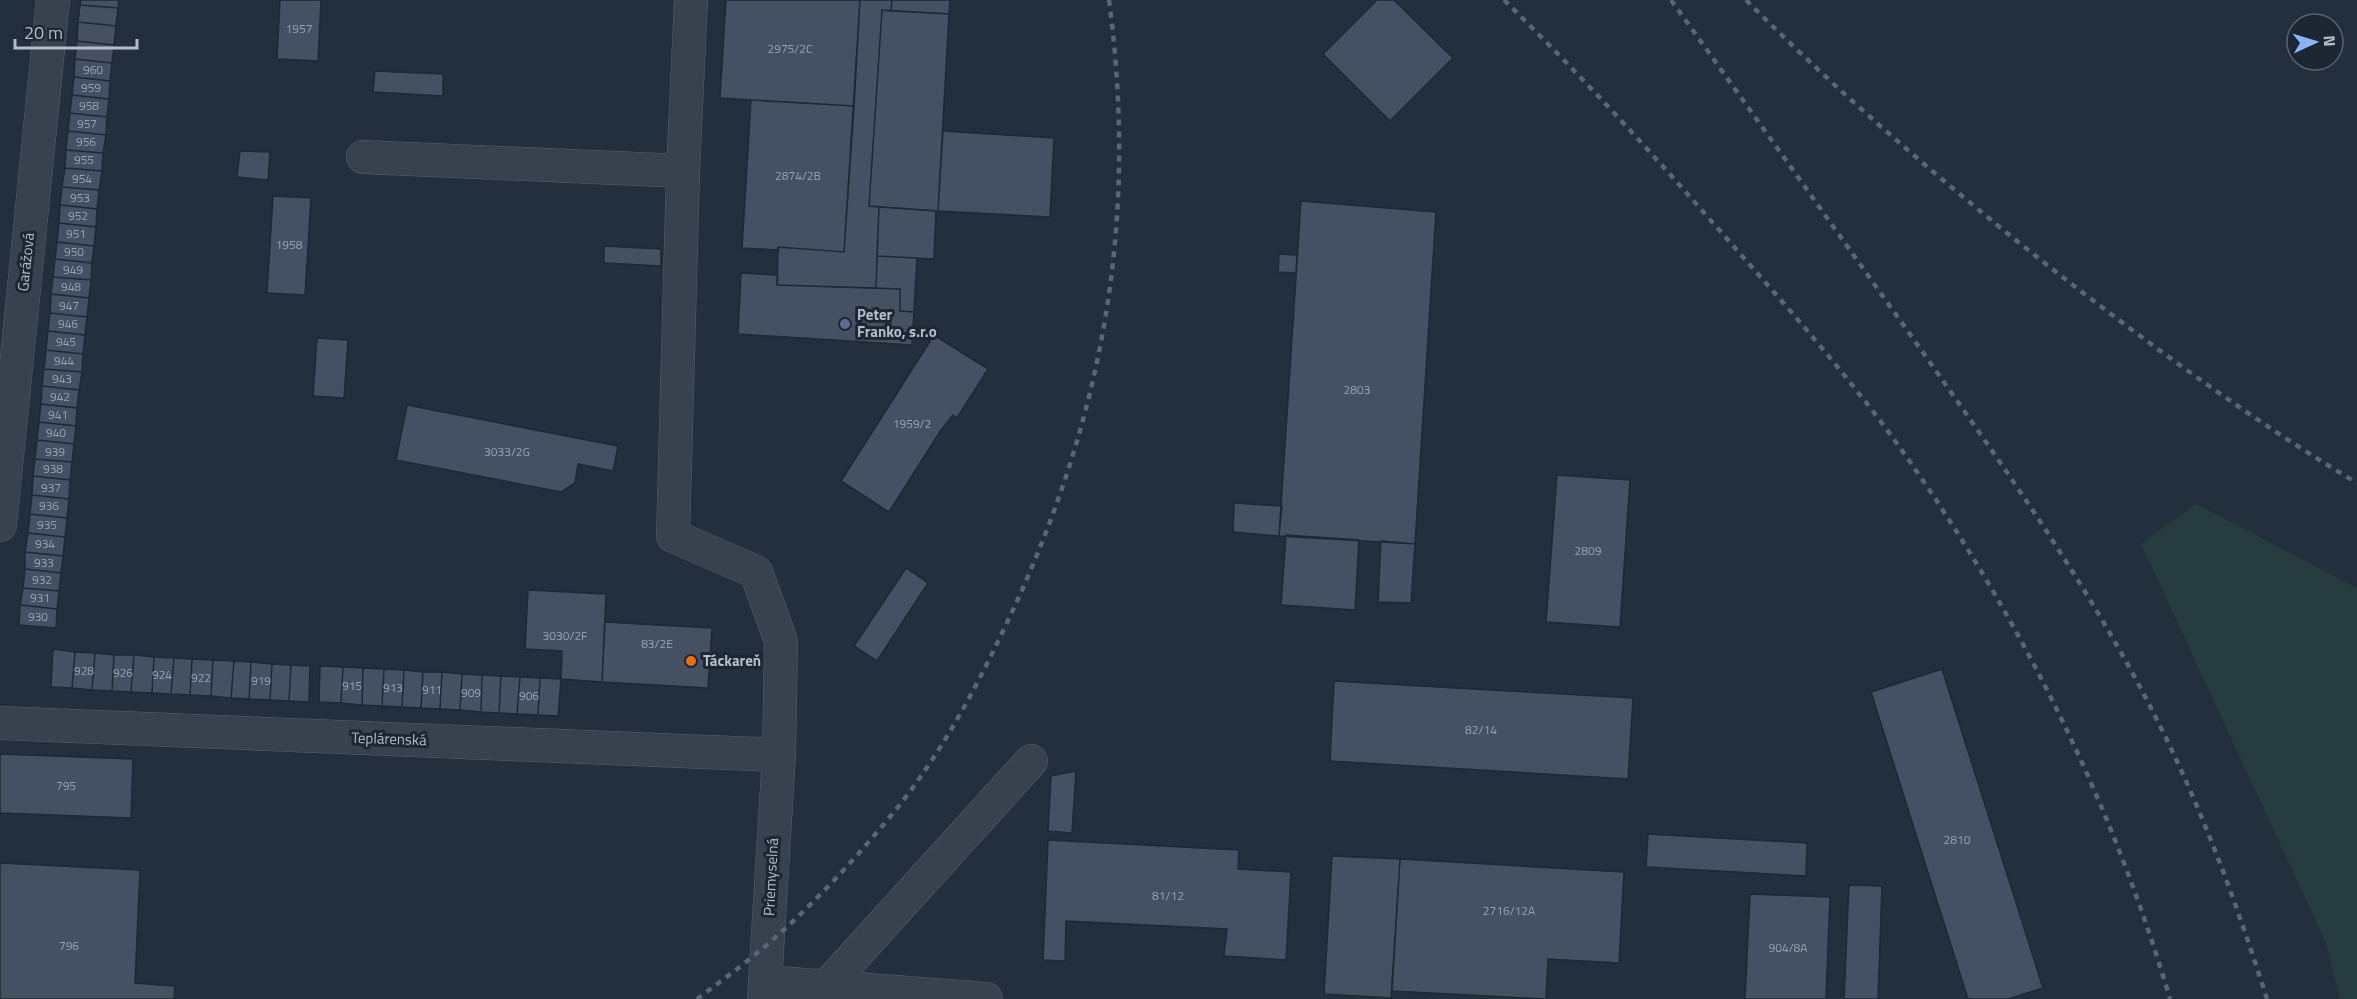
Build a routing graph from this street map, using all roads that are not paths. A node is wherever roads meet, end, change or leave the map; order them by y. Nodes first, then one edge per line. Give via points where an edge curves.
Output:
1 (53, 0) edge
2 (692, 0) edge
3 (363, 157) dead end
4 (683, 171) junction
5 (0, 525) edge
6 (0, 723) edge
7 (779, 754) junction
8 (1031, 761) dead end
9 (827, 986) junction
10 (765, 990) edge
11 (986, 999) edge

1 - 5 street, Garážová
2 - 4 street
3 - 4 street
4 - 7 street, Priemyselná via 673,536 756,572 781,641
6 - 7 street, Teplárenská
7 - 10 street, Priemyselná
8 - 9 street
9 - 10 street
9 - 11 street

